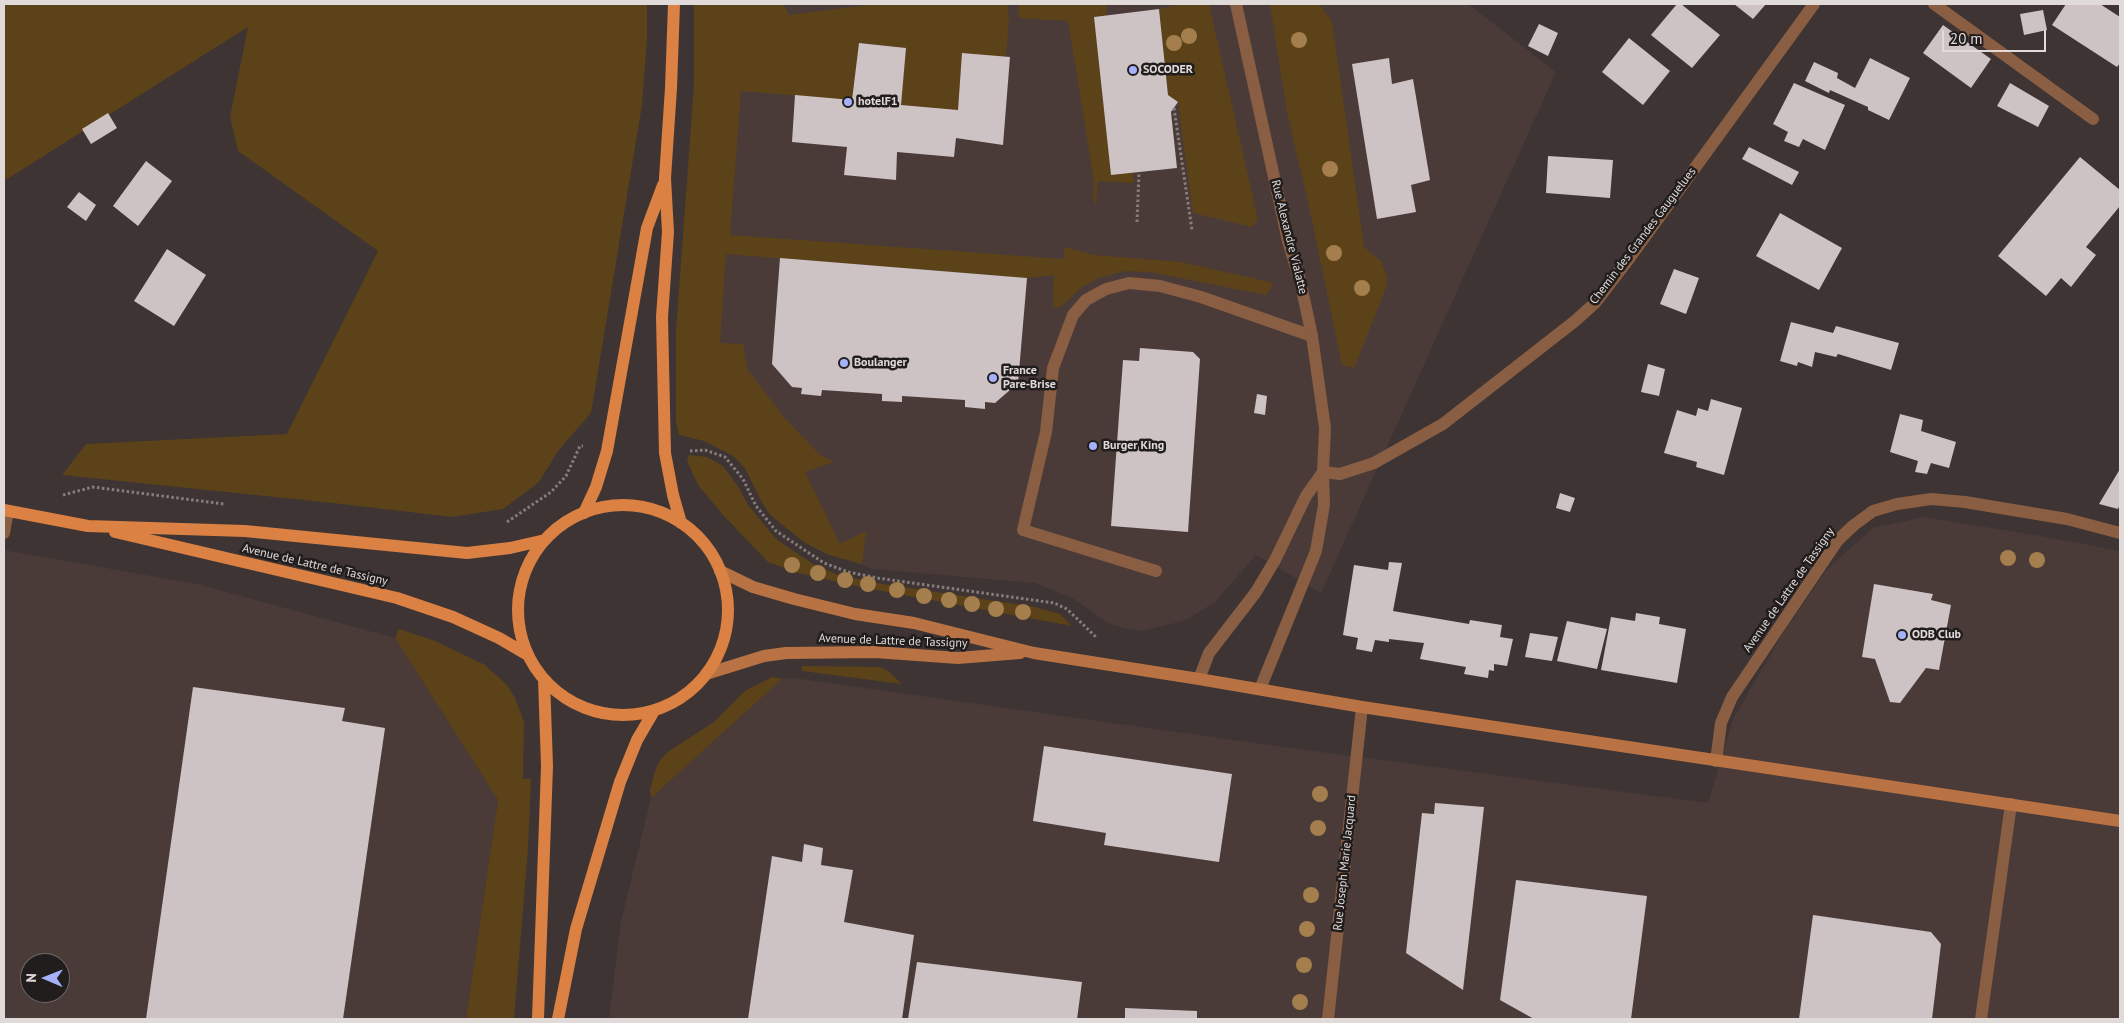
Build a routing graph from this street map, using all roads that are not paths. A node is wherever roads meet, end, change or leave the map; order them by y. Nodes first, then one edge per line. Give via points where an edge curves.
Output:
1 (674, 4) edge
2 (1236, 4) edge
3 (1814, 4) edge
4 (1934, 4) edge
5 (2094, 119) dead end
6 (665, 178) junction
7 (1312, 336) junction
8 (1323, 472) junction
9 (6, 511) edge
10 (584, 513) junction
11 (681, 523) junction
12 (88, 526) junction
13 (4, 533) edge
14 (2120, 533) edge
15 (545, 540) junction
16 (720, 571) junction
17 (1156, 571) dead end
18 (1030, 652) junction
19 (528, 655) junction
20 (706, 674) junction
21 (544, 679) junction
22 (1199, 679) junction
23 (1260, 689) junction
24 (1362, 707) junction
25 (654, 711) junction
26 (1716, 760) junction
27 (2011, 804) junction
28 (2120, 821) edge
29 (538, 1019) edge
30 (558, 1019) edge
31 (1328, 1019) edge
32 (1981, 1019) edge

1 - 6 main road
2 - 7 street, Rue Alexandre Vialatte
3 - 8 street, Chemin des Grandes Gauguelues via 1595,302 1443,424 1374,463 1340,474
4 - 5 street
6 - 10 main road via 647,228 606,451 596,487
6 - 11 main road via 668,232 662,317 665,453
7 - 8 street, Rue Alexandre Vialatte via 1325,428
7 - 17 street via 1160,286 1129,284 1106,289 1086,300 1073,315 1053,368 1046,432 1023,530
8 - 22 street via 1306,496 1256,592 1209,653
8 - 23 street, Rue Alexandre Vialatte via 1324,505 1316,551
9 - 12 main road
9 - 13 street
10 - 11 main road via 623,505 663,514
10 - 15 main road
11 - 16 main road via 704,544
12 - 15 main road, Avenue de Lattre de Tassigny via 246,531 467,553
12 - 19 main road, Avenue de Lattre de Tassigny via 398,598 453,617 500,638
14 - 26 street, Avenue de Lattre de Tassigny via 2067,519 1965,502 1931,499 1873,511 1838,540 1732,697 1721,723
15 - 19 main road via 525,575 520,595 521,636
16 - 18 main road, Avenue de Lattre de Tassigny via 753,587 794,599 855,614 914,623
16 - 20 main road via 727,601 727,624 721,647
18 - 20 main road, Avenue de Lattre de Tassigny via 958,658 875,652 786,653 764,656
18 - 22 main road
19 - 21 main road
20 - 25 main road via 688,692
21 - 25 main road via 576,704 595,711 615,715
21 - 29 main road via 547,766
22 - 23 main road
23 - 24 main road
24 - 26 main road
24 - 31 street, Rue Joseph Marie Jacquard
25 - 30 main road via 637,740 620,782 576,929
26 - 27 main road
27 - 28 main road
27 - 32 street

